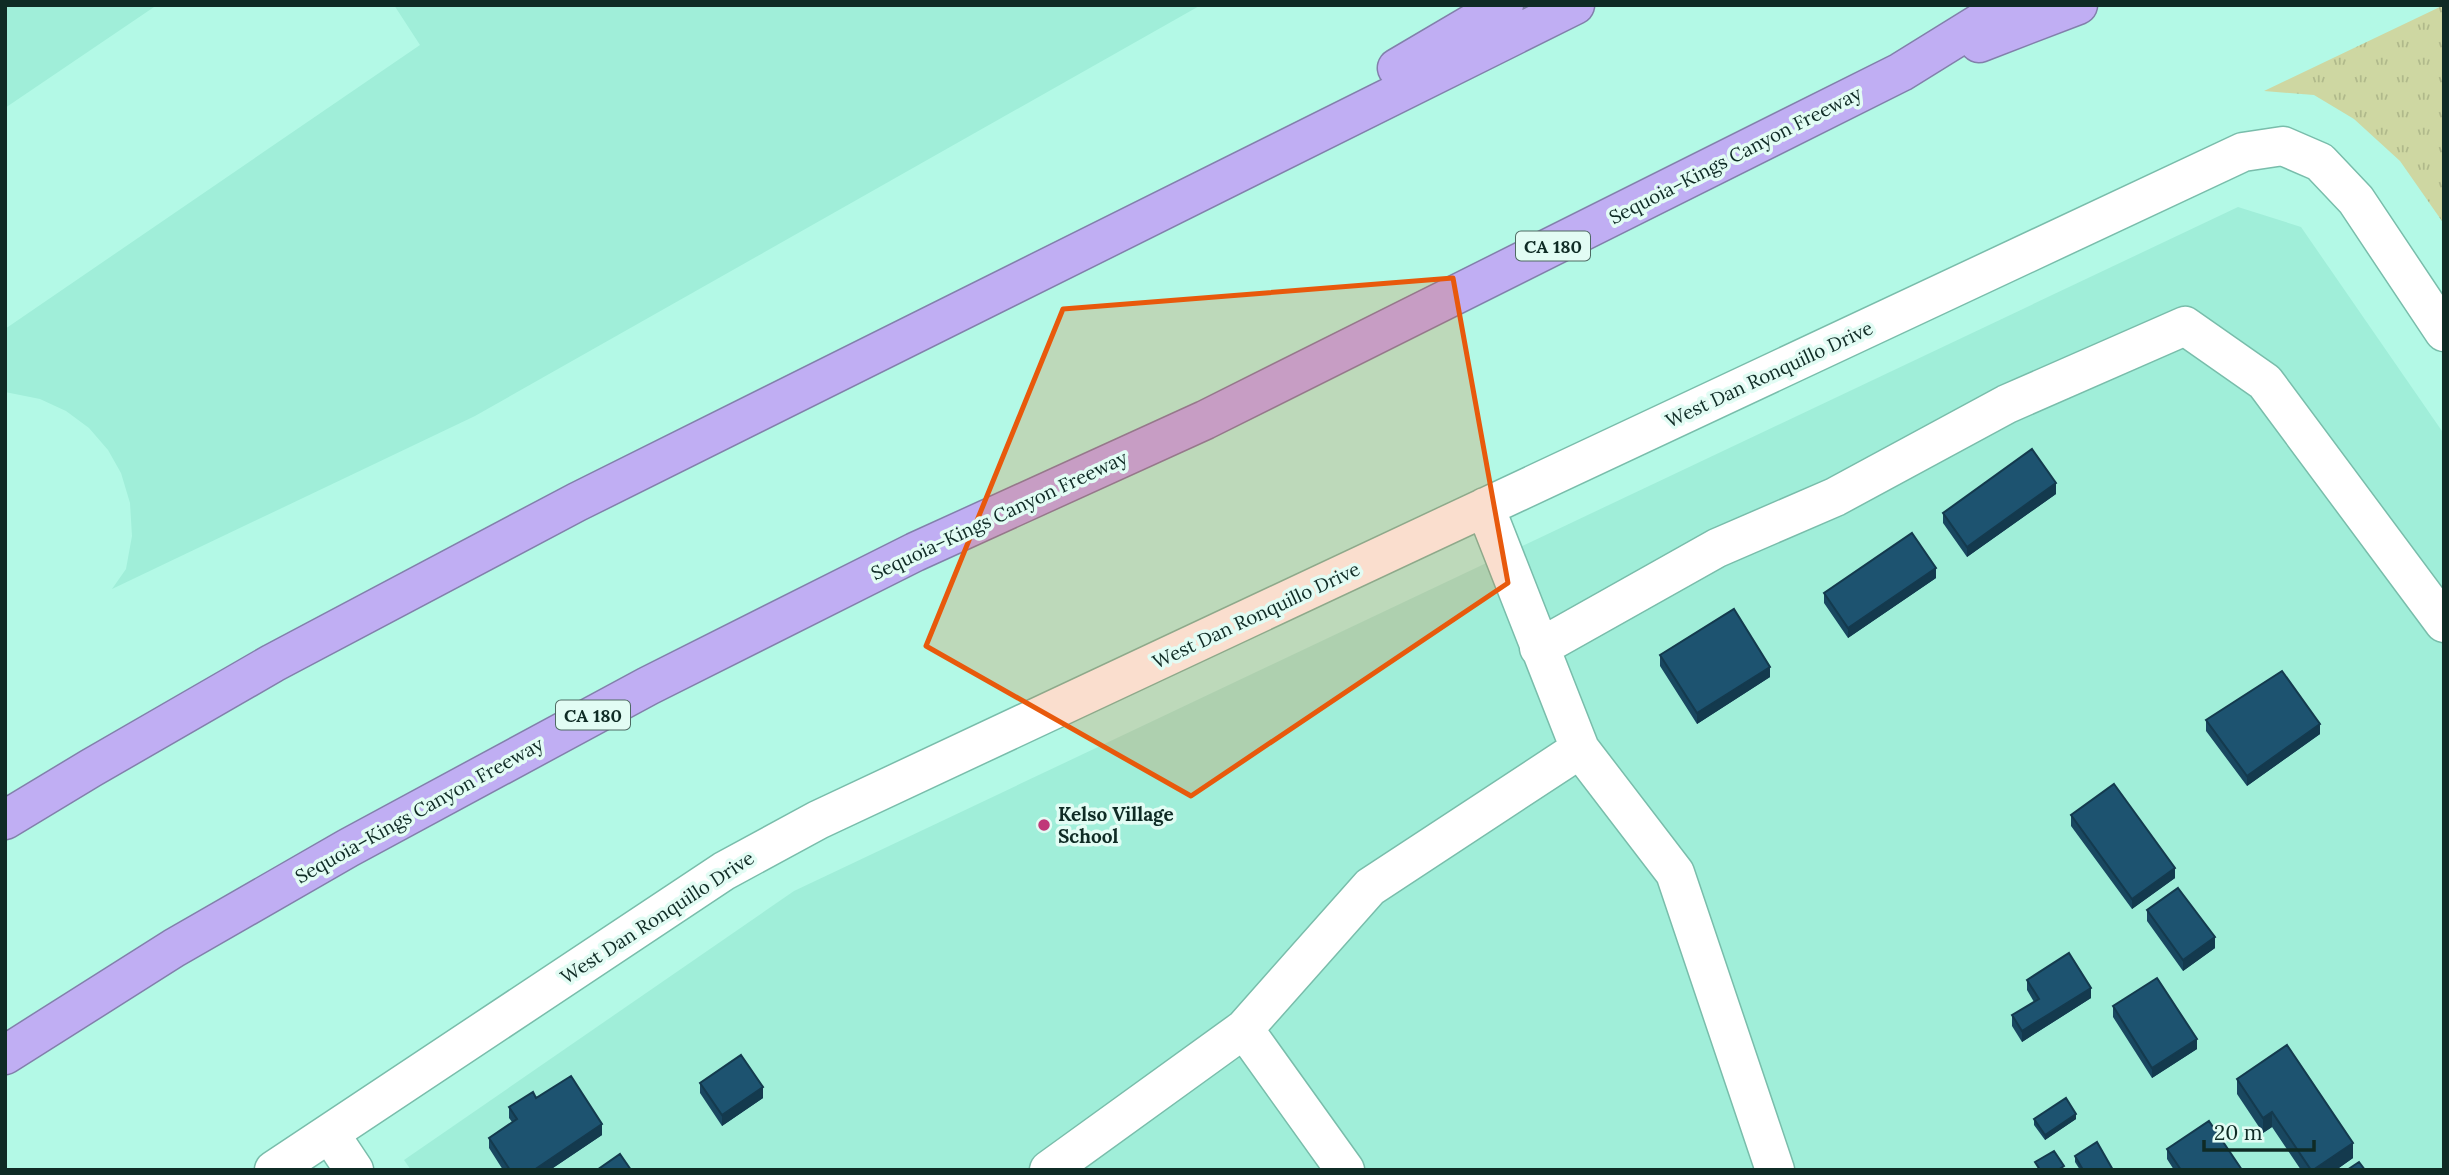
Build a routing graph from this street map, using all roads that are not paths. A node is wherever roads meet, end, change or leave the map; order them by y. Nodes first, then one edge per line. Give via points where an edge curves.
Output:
1 (1504, 5) edge
2 (1575, 5) edge
3 (2009, 5) edge
4 (2078, 5) edge
5 (1901, 72) junction
6 (1098, 241) junction
7 (2444, 332) edge
8 (1485, 507) junction
9 (2444, 623) edge
10 (1539, 648) junction
11 (1580, 748) junction
12 (5, 820) edge
13 (1244, 1029) junction
14 (5, 1055) edge
15 (330, 1134) junction
16 (274, 1170) edge
17 (354, 1170) edge
18 (1049, 1170) edge
19 (1345, 1170) edge
20 (1775, 1170) edge

1 - 6 highway
2 - 6 highway
3 - 5 highway, Sequoia–Kings Canyon Freeway / CA 180
4 - 5 highway
5 - 14 highway, Sequoia–Kings Canyon Freeway / CA 180 via 1205,419 915,552 648,686 348,848 174,948
6 - 12 highway via 577,502 285,656
7 - 8 street, West Dan Ronquillo Drive via 2356,200 2320,162 2283,146 2243,152
8 - 10 street
8 - 15 street, West Dan Ronquillo Drive via 771,845 724,871
9 - 10 street via 2265,382 2185,326 2007,404 1835,497 1717,548
10 - 11 street
11 - 13 street via 1370,887
11 - 20 street via 1675,873
13 - 18 street
13 - 19 street
15 - 16 street, West Dan Ronquillo Drive
15 - 17 street

